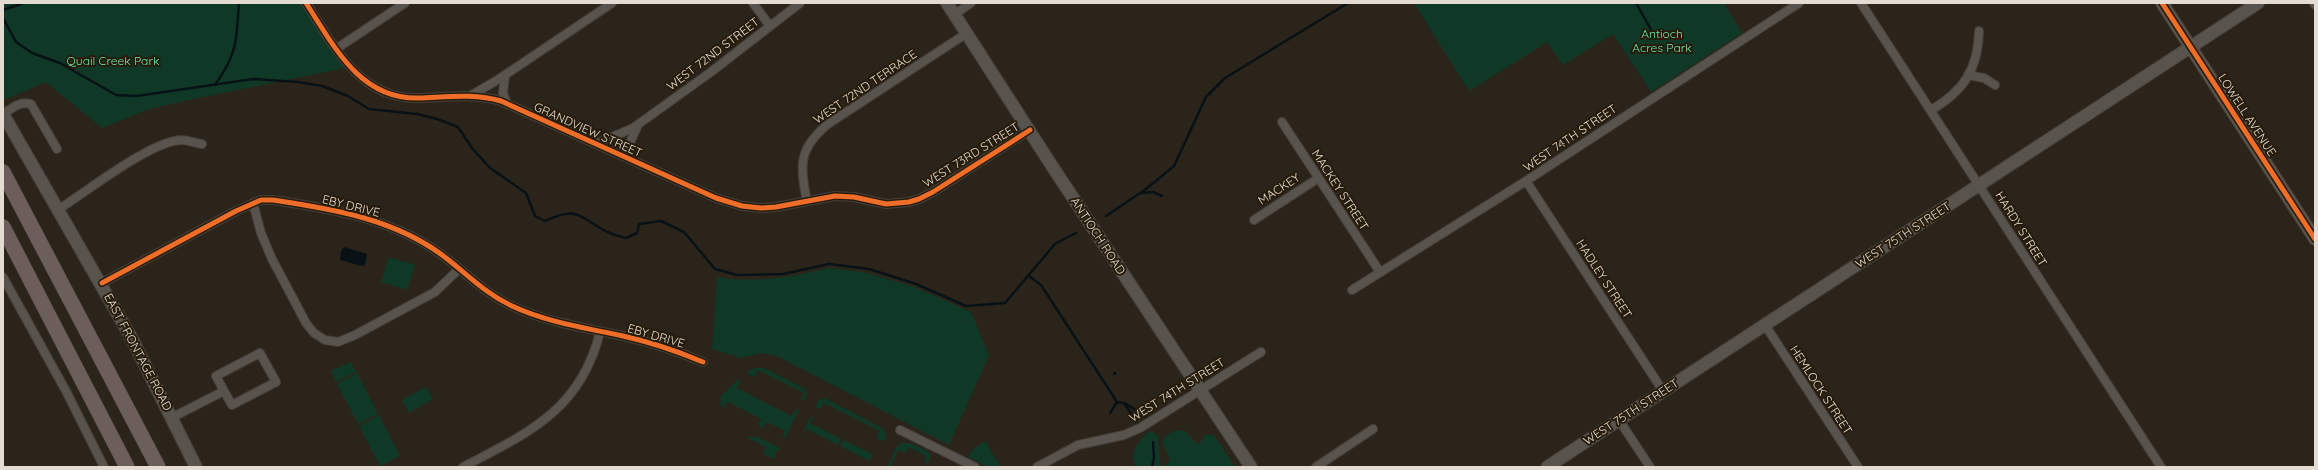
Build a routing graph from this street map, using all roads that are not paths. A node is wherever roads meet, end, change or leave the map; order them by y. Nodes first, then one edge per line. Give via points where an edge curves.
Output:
1 (306, 3) edge
2 (405, 3) edge
3 (612, 3) edge
4 (753, 3) edge
5 (800, 3) edge
6 (947, 3) edge
7 (971, 3) edge
8 (1799, 3) edge
9 (1861, 3) edge
10 (2162, 3) edge
11 (2258, 3) edge
12 (955, 14) junction
13 (770, 26) junction
14 (1979, 31) dead end
15 (966, 33) junction
16 (2190, 47) junction
17 (336, 49) junction
18 (1968, 75) junction
19 (505, 76) junction
20 (1995, 85) dead end
21 (470, 96) junction
22 (507, 104) junction
23 (1931, 110) junction
24 (3, 114) edge
25 (1282, 122) dead end
26 (639, 124) junction
27 (1030, 130) junction
28 (598, 143) junction
29 (202, 144) dead end
30 (57, 149) dead end
31 (628, 158) junction
32 (3, 172) edge
33 (1317, 178) junction
34 (1526, 181) junction
35 (1979, 185) junction
36 (806, 201) junction
37 (253, 203) junction
38 (900, 204) joint
39 (59, 209) junction
40 (1254, 220) dead end
41 (3, 227) edge
42 (2315, 239) edge
43 (459, 269) junction
44 (1380, 272) junction
45 (3, 277) edge
46 (102, 283) junction
47 (1352, 290) dead end
48 (1765, 325) junction
49 (600, 332) junction
50 (1261, 352) dead end
51 (703, 362) dead end
52 (1201, 389) junction
53 (224, 391) junction
54 (1662, 391) junction
55 (173, 417) junction
56 (1619, 420) junction
57 (1373, 428) dead end
58 (900, 430) dead end
59 (104, 467) edge
60 (127, 467) edge
61 (158, 467) edge
62 (196, 467) edge
63 (463, 467) edge
64 (975, 467) edge
65 (1037, 467) edge
66 (1251, 467) edge
67 (1316, 467) edge
68 (1547, 467) edge
69 (1650, 467) edge
70 (1858, 467) edge
71 (2160, 467) edge

1 - 17 street, GRANDVIEW STREET
2 - 17 street
3 - 19 street
4 - 13 street
5 - 13 street, WEST 72ND STREET
6 - 12 main road, ANTIOCH ROAD
7 - 12 street
8 - 34 street, WEST 74TH STREET
9 - 23 street, HARDY STREET
10 - 16 main road, LOWELL AVENUE
11 - 16 main road, WEST 75TH STREET
12 - 15 main road, ANTIOCH ROAD
13 - 26 street, WEST 72ND STREET
14 - 18 street via 1976,61
15 - 27 main road, ANTIOCH ROAD
15 - 36 street, WEST 72ND TERRACE via 816,134 802,161
16 - 35 main road, WEST 75TH STREET
16 - 42 main road, LOWELL AVENUE
17 - 21 street, GRANDVIEW STREET via 361,79 387,94 418,98
18 - 20 street via 1984,78
18 - 23 street via 1953,95
19 - 21 street
19 - 22 street via 503,93
21 - 22 street, GRANDVIEW STREET via 491,98
22 - 28 street, GRANDVIEW STREET via 576,136
23 - 35 street, HARDY STREET
24 - 30 street via 18,104 31,104
24 - 39 main road, EAST FRONTAGE ROAD
25 - 33 street, MACKEY STREET
26 - 28 street, WEST 72ND STREET
26 - 31 street, WEST 72ND STREET via 628,147
27 - 38 street, WEST 73RD STREET via 934,192
27 - 52 main road, ANTIOCH ROAD
28 - 31 street, GRANDVIEW STREET
29 - 39 street via 180,140 153,150
31 - 36 street, GRANDVIEW STREET via 716,198 742,206 776,207
32 - 61 highway
33 - 40 street, MACKEY
33 - 44 street, MACKEY STREET
34 - 44 street, WEST 74TH STREET
34 - 54 street, HADLEY STREET
35 - 48 main road, WEST 75TH STREET
35 - 71 street, HARDY STREET
36 - 38 street, GRANDVIEW STREET via 835,196
37 - 43 street, EBY DRIVE via 273,200 366,218 400,230 446,258
37 - 43 street via 261,233 272,259 306,323 314,333 326,340 338,342 435,292
37 - 46 street, EBY DRIVE
39 - 46 main road, EAST FRONTAGE ROAD
41 - 60 highway
43 - 49 street, EBY DRIVE via 479,287 512,306 558,322
44 - 47 street, WEST 74TH STREET
45 - 59 street
46 - 55 main road, EAST FRONTAGE ROAD
48 - 54 main road, WEST 75TH STREET
48 - 70 street, HEMLOCK STREET
49 - 51 street, EBY DRIVE via 679,352
49 - 63 street via 588,367 563,404 535,427
50 - 52 street, WEST 74TH STREET
52 - 65 street, WEST 74TH STREET via 1140,428 1124,435 1078,444
52 - 66 main road, ANTIOCH ROAD
53 - 53 street via 232,405 276,382 260,353 216,376
53 - 55 street
54 - 56 main road, WEST 75TH STREET
55 - 62 main road, EAST FRONTAGE ROAD
56 - 68 main road, WEST 75TH STREET
56 - 69 street
57 - 67 street
58 - 64 street

